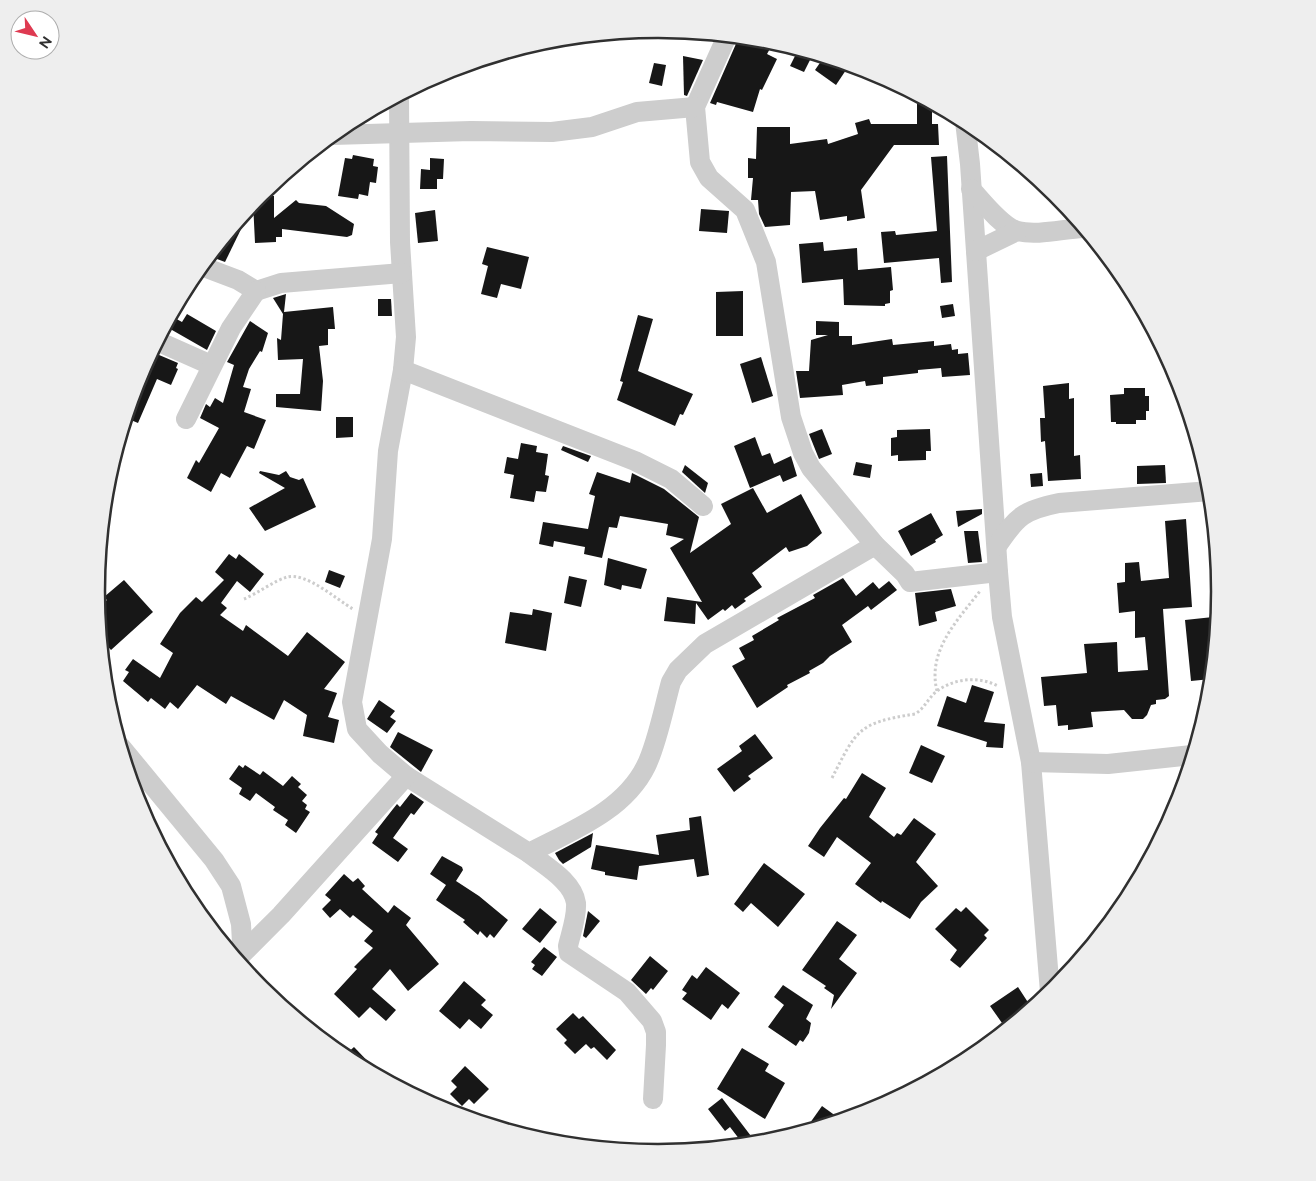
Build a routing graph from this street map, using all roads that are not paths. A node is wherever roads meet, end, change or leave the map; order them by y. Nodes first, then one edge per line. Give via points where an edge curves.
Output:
1 (725, 42) edge
2 (399, 103) edge
3 (695, 107) junction
4 (400, 132) junction
5 (966, 132) edge
6 (347, 134) edge
7 (971, 188) junction
8 (1076, 229) edge
9 (1017, 231) junction
10 (976, 251) junction
11 (208, 269) edge
12 (402, 273) junction
13 (256, 291) junction
14 (163, 344) edge
15 (211, 365) junction
16 (404, 370) junction
17 (186, 419) dead end
18 (1201, 492) edge
19 (703, 506) dead end
20 (875, 545) junction
21 (997, 546) junction
22 (995, 572) junction
23 (1186, 756) edge
24 (132, 761) edge
25 (1032, 762) junction
26 (406, 776) junction
27 (529, 853) junction
28 (239, 951) edge
29 (241, 954) edge
30 (1049, 982) edge
31 (653, 1099) dead end

1 - 3 street
2 - 4 street
3 - 4 street via 637,112 592,127 552,132
3 - 20 street via 703,171 745,210 766,262 793,429 811,468
4 - 6 street
4 - 12 street
5 - 7 street
7 - 9 street via 993,214
7 - 10 street
8 - 9 street
9 - 10 street
10 - 21 street
11 - 13 street
12 - 13 street via 281,283
12 - 16 street via 406,313
13 - 15 street via 230,328
14 - 15 street
15 - 17 street
16 - 19 street via 635,461 671,479
16 - 26 street via 388,451 382,539 352,702 354,720 362,736
18 - 21 street via 1042,506 1027,511 1014,522
20 - 22 street via 910,582
20 - 27 street via 705,644 678,670 671,682 647,765 626,796 596,817
21 - 22 street
22 - 25 street
23 - 25 street via 1108,764
24 - 28 street via 214,860 231,886 242,924
25 - 30 street
26 - 27 street
26 - 29 street via 282,915
27 - 31 street via 563,880 573,893 576,904 569,952 627,992 652,1020 656,1032

